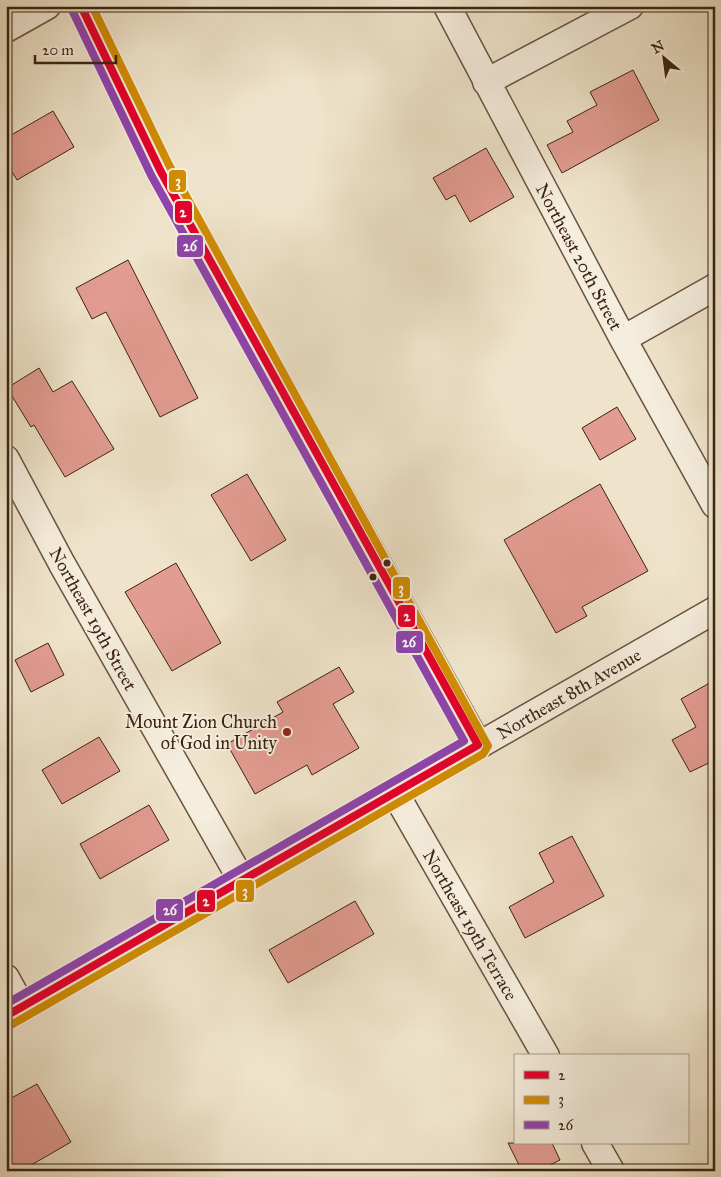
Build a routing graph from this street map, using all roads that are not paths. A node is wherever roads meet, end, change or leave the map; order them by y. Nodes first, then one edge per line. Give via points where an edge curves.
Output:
1 (47, 6) edge
2 (81, 6) edge
3 (447, 6) edge
4 (630, 6) edge
5 (6, 29) edge
6 (486, 82) junction
7 (715, 287) edge
8 (623, 339) junction
9 (6, 459) edge
10 (715, 505) edge
11 (715, 610) edge
12 (478, 745) junction
13 (395, 794) junction
14 (242, 882) junction
15 (6, 978) edge
16 (14, 1012) edge
17 (545, 1054) edge
18 (596, 1144) edge
19 (611, 1171) edge

1 - 5 street
2 - 12 street via 160,170
3 - 6 street, Northeast 20th Street
4 - 6 street
6 - 8 street, Northeast 20th Street
7 - 8 street
8 - 10 street, Northeast 20th Street
9 - 14 street, Northeast 19th Street
11 - 12 street, Northeast 8th Avenue
12 - 13 street, Northeast 8th Avenue
13 - 14 street, Northeast 8th Avenue
13 - 17 street, Northeast 19th Terrace
14 - 16 street, Northeast 8th Avenue
15 - 16 street
18 - 19 street

